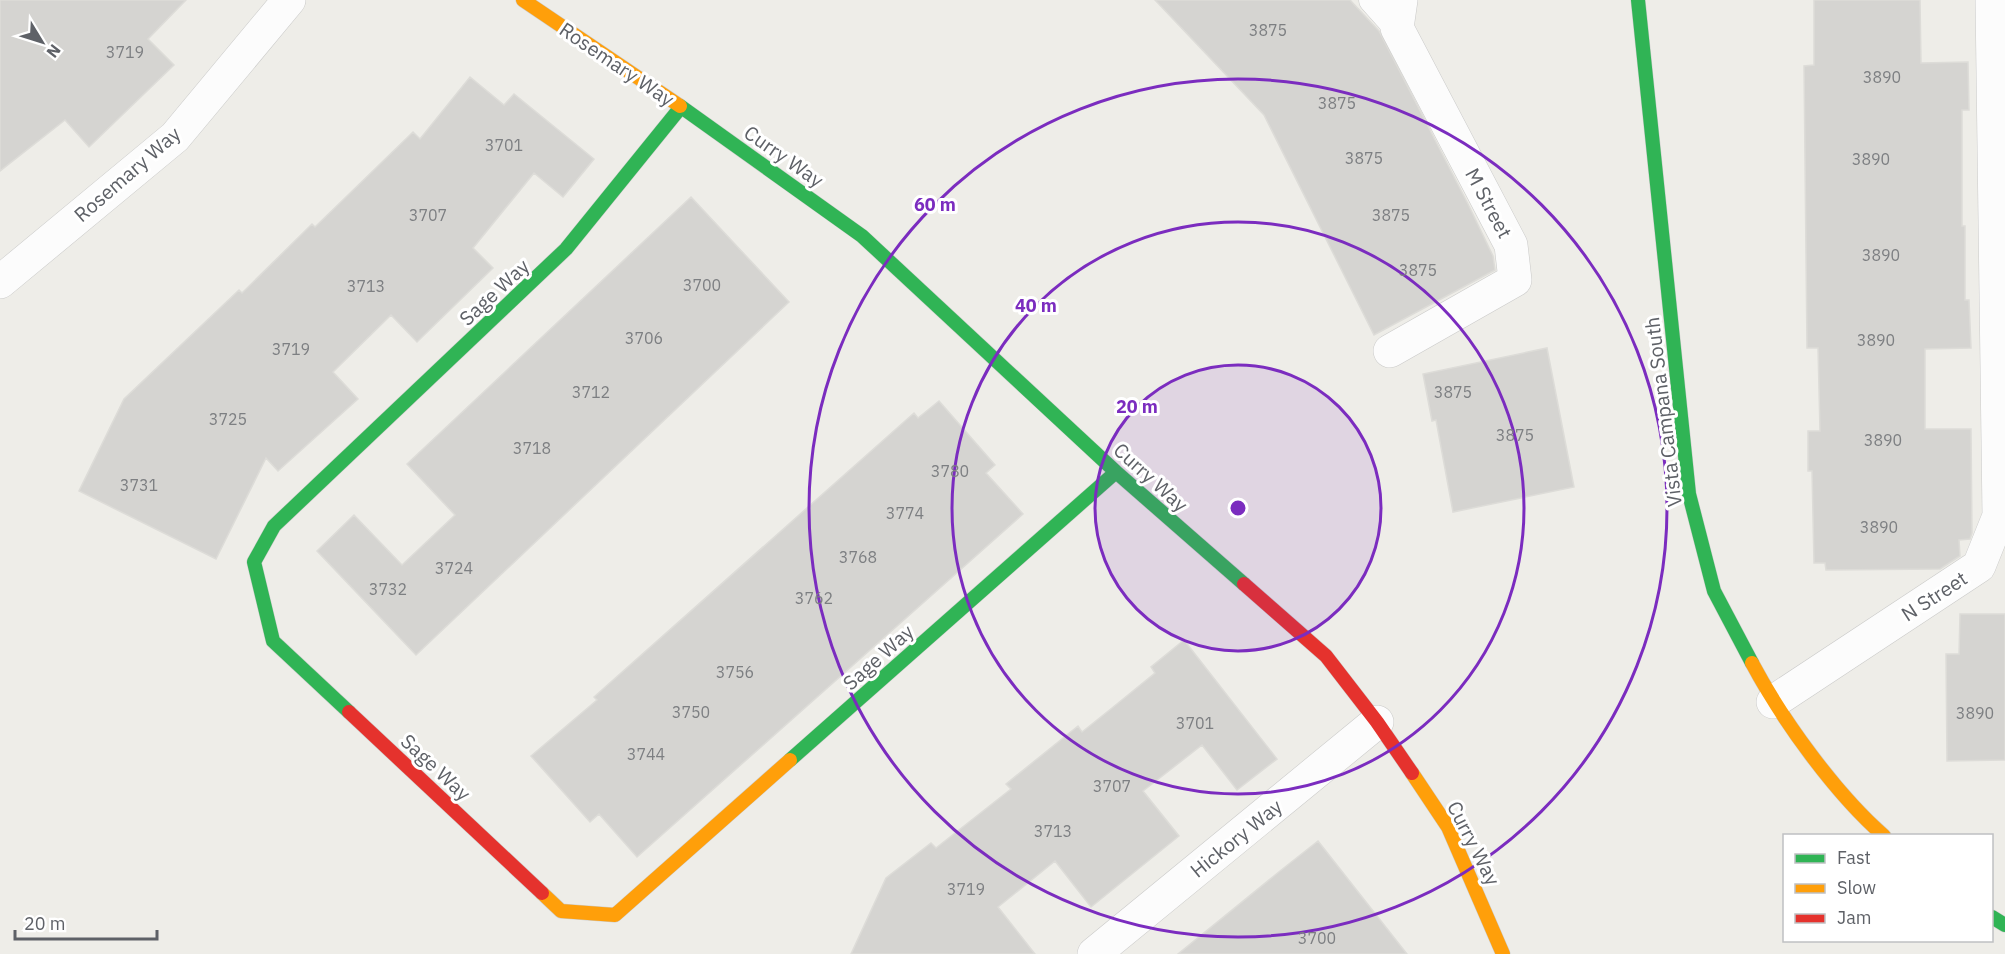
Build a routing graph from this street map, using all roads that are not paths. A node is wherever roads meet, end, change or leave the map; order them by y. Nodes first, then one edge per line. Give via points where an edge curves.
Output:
1 (290, 0) edge
2 (523, 0) edge
3 (1372, 0) edge
4 (1638, 0) edge
5 (1992, 0) edge
6 (1399, 14) edge
7 (681, 107) junction
8 (0, 282) edge
9 (1390, 351) dead end
10 (1116, 472) junction
11 (1773, 702) junction
12 (1377, 722) junction
13 (1882, 834) edge
14 (1094, 954) edge
15 (1503, 954) edge

1 - 8 street, Rosemary Way via 175,137
2 - 7 street, Rosemary Way
3 - 6 lane
4 - 11 street, Vista Campana South via 1689,495 1714,591
5 - 11 street, N Street via 1999,516 1979,566
6 - 9 street, M Street via 1511,245 1515,280
7 - 10 street, Curry Way via 862,236
7 - 10 street, Sage Way via 566,249 274,526 254,562 273,641 561,911 615,915
10 - 12 street, Curry Way via 1326,656
11 - 13 street, Vista Campana South via 1859,814
12 - 14 street, Hickory Way
12 - 15 street, Curry Way via 1448,827

